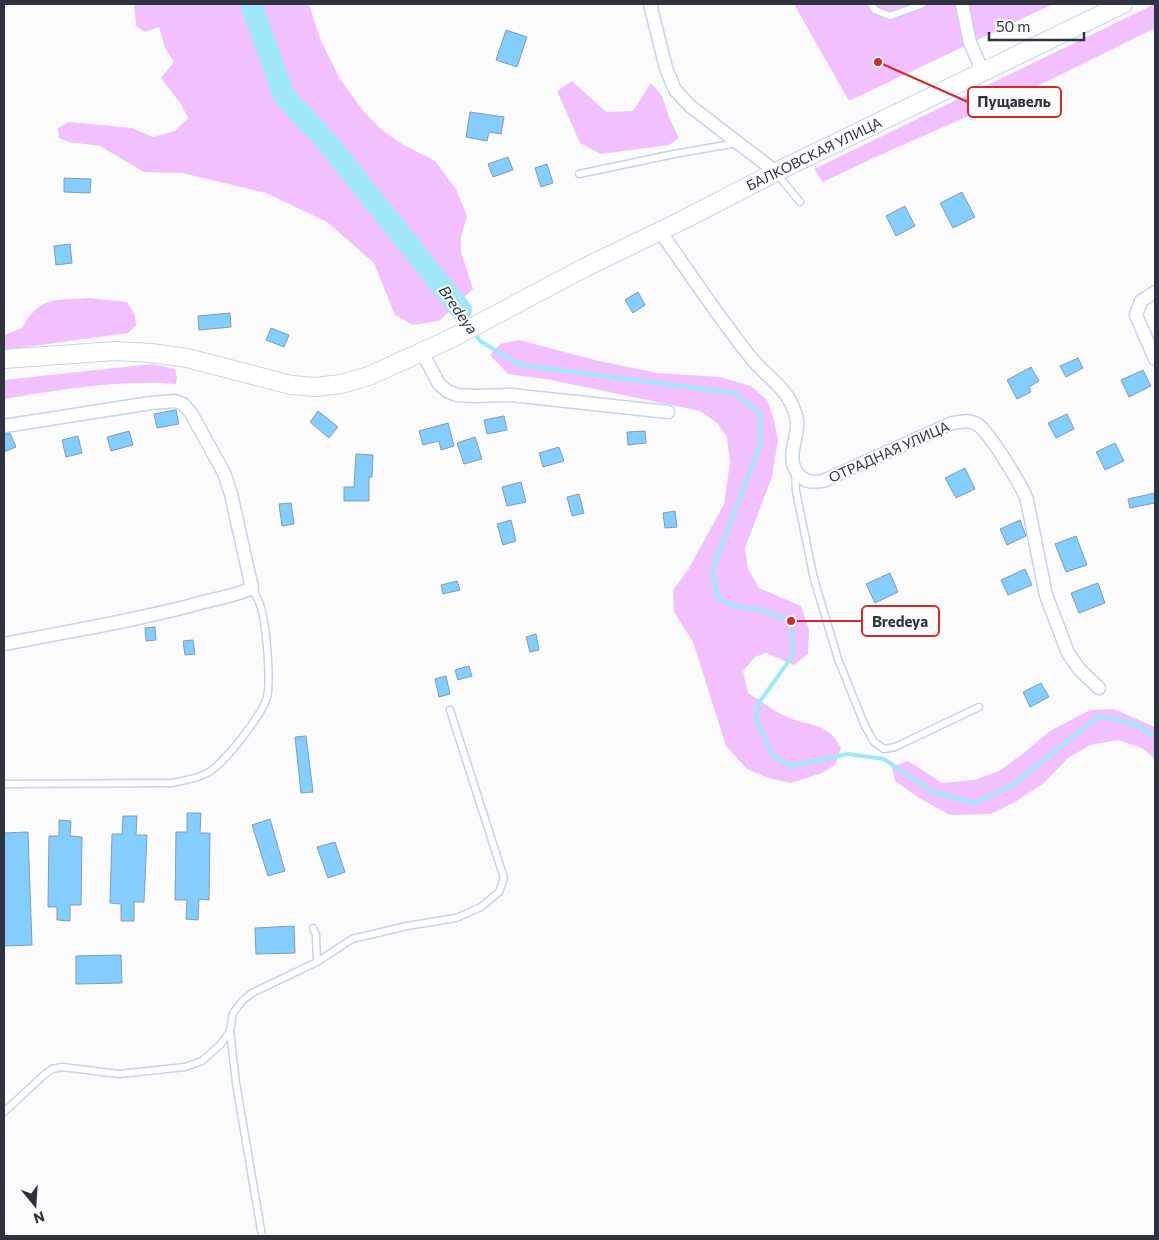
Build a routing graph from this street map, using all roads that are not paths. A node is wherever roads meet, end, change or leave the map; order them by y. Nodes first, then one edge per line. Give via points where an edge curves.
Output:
1 (650, 4) edge
2 (871, 4) edge
3 (924, 4) edge
4 (962, 4) edge
5 (1123, 4) edge
6 (983, 72) junction
7 (738, 143) junction
8 (776, 172) junction
9 (579, 174) dead end
10 (800, 202) dead end
11 (660, 231) junction
12 (1155, 292) edge
13 (422, 352) junction
14 (4, 359) edge
15 (1155, 359) edge
16 (668, 412) dead end
17 (4, 426) edge
18 (795, 471) junction
19 (252, 588) junction
20 (4, 644) edge
21 (1099, 688) dead end
22 (979, 708) dead end
23 (450, 710) dead end
24 (4, 784) edge
25 (313, 928) dead end
26 (317, 962) junction
27 (230, 1031) junction
28 (4, 1112) edge
29 (262, 1236) edge

1 - 7 street via 666,68 675,90 690,106
2 - 3 lane via 875,10 890,16
4 - 6 street via 970,43
5 - 6 main road, БАЛКОВСКАЯ УЛИЦА
6 - 8 main road, БАЛКОВСКАЯ УЛИЦА
7 - 8 street
7 - 9 lane
8 - 10 lane
8 - 11 main road, БАЛКОВСКАЯ УЛИЦА
11 - 13 main road, БАЛКОВСКАЯ УЛИЦА
11 - 18 street via 754,361 792,404 797,420 792,457
12 - 15 street via 1141,301 1136,315
13 - 14 main road, БАЛКОВСКАЯ УЛИЦА via 369,376 316,387 291,385 187,358 151,353 114,351
13 - 16 street via 438,384 457,395 511,394
17 - 19 street via 150,403 175,401 183,404 224,473
18 - 21 street, ОТРАДНАЯ УЛИЦА via 811,483 823,481 952,423 968,421 978,425 1023,489 1046,595 1068,653
18 - 22 lane via 814,579 838,659 874,742 884,749 895,747
19 - 20 street via 158,614
19 - 24 lane via 263,615 270,679 267,698 261,712 225,758 209,772 172,783
23 - 26 lane via 504,878 499,892 481,907 456,918 352,939
25 - 26 lane
26 - 27 lane via 243,1000 233,1013
27 - 28 lane via 220,1045 202,1060 185,1067 119,1074 76,1067 52,1070
27 - 29 lane

